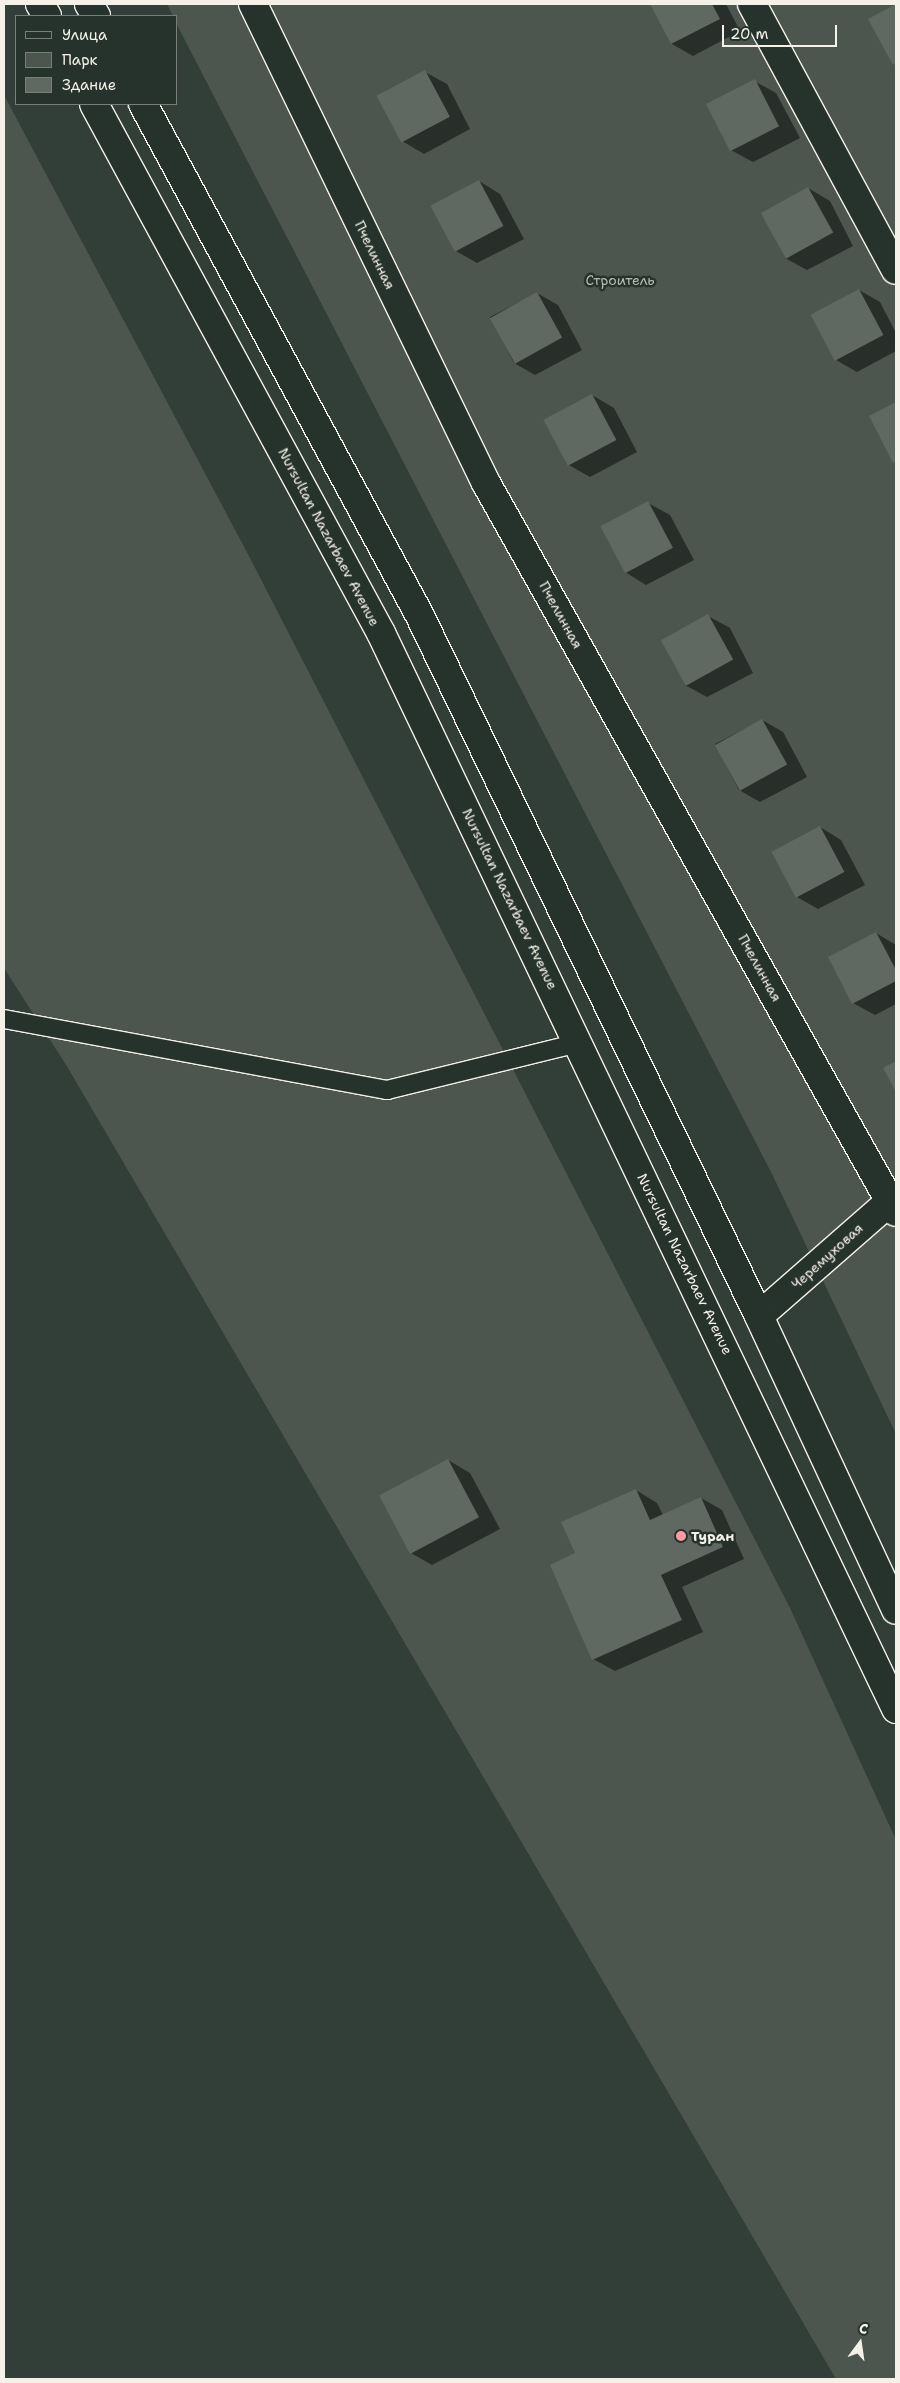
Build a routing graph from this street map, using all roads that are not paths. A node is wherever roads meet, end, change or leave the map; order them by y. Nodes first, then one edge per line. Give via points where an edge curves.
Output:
1 (40, 4) edge
2 (89, 4) edge
3 (253, 4) edge
4 (752, 4) edge
5 (46, 15) edge
6 (95, 15) edge
7 (95, 105) edge
8 (144, 105) edge
9 (896, 270) edge
10 (4, 1019) edge
11 (579, 1043) junction
12 (894, 1203) edge
13 (758, 1316) junction
14 (896, 1610) edge
15 (896, 1709) edge

1 - 5 main road
2 - 6 main road
3 - 12 main road, Пчелинная via 486,483
4 - 9 main road
7 - 11 main road, Nursultan Nazarbaev Avenue via 381,634
8 - 13 main road via 419,614
10 - 11 lane via 386,1090
11 - 15 main road, Nursultan Nazarbaev Avenue
12 - 13 main road, Черемуховая
13 - 14 main road

